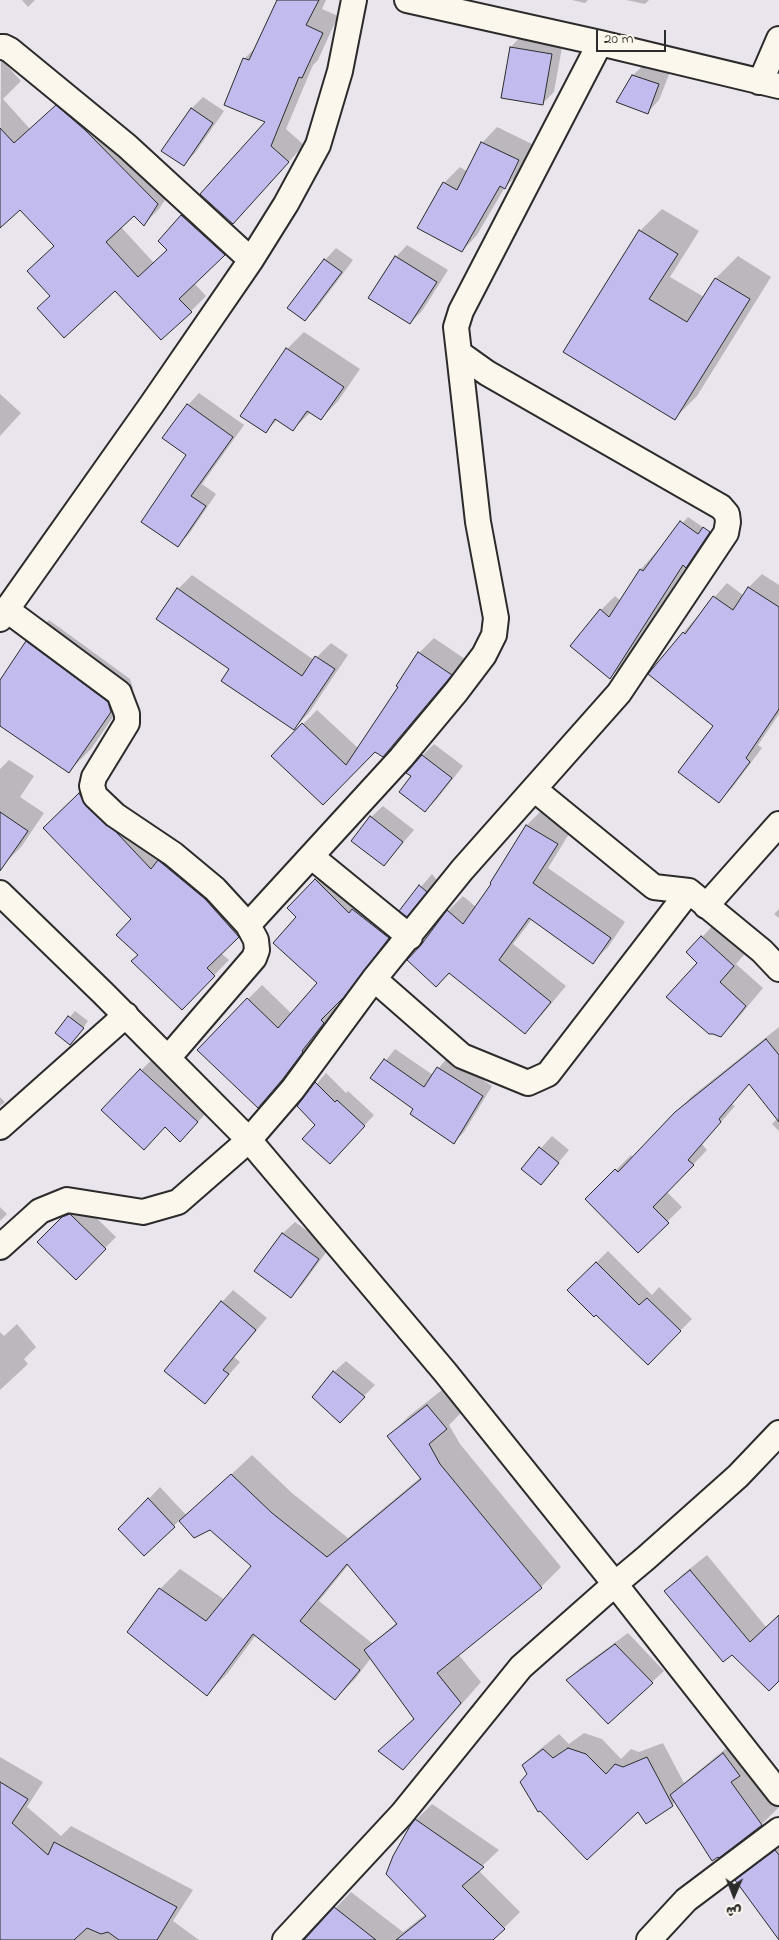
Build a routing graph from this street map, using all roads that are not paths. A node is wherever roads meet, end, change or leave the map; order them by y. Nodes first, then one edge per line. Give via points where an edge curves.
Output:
1 (354, 0) edge
2 (407, 0) edge
3 (779, 39) edge
4 (600, 43) junction
5 (0, 47) edge
6 (769, 84) edge
7 (251, 260) junction
8 (459, 353) junction
9 (3, 615) edge
10 (534, 789) junction
11 (779, 824) edge
12 (312, 857) junction
13 (0, 893) edge
14 (698, 898) junction
15 (248, 925) junction
16 (410, 936) junction
17 (779, 969) edge
18 (374, 979) junction
19 (126, 1015) junction
20 (168, 1058) junction
21 (0, 1127) edge
22 (248, 1140) junction
23 (0, 1247) edge
24 (779, 1433) edge
25 (615, 1584) junction
26 (779, 1794) edge
27 (779, 1830) edge
28 (285, 1940) edge
29 (649, 1940) edge

1 - 7 street via 340,71 318,145
2 - 4 street
3 - 6 street via 763,76
4 - 6 street
4 - 8 street via 461,312 456,328
5 - 7 street via 10,50 127,146
7 - 9 street
8 - 10 street via 487,373 721,507 727,514 726,533 714,553 619,693
8 - 12 street via 478,522 496,618 494,635 484,655 456,692
9 - 15 street via 119,693 127,722 94,777 95,796 215,889
10 - 14 street via 654,887
10 - 16 street via 462,870
11 - 14 street
12 - 15 street
12 - 16 street
13 - 19 street
14 - 17 street
14 - 18 street via 548,1074 528,1083 462,1056
15 - 20 street via 256,940 254,958
16 - 18 street
18 - 22 street via 293,1089
19 - 20 street
19 - 21 street
20 - 22 street
22 - 23 street via 178,1202 143,1212 67,1200 40,1211
22 - 25 street via 445,1372
24 - 25 street via 738,1476
25 - 26 street
25 - 28 street via 521,1667 402,1814
27 - 29 street via 686,1900

